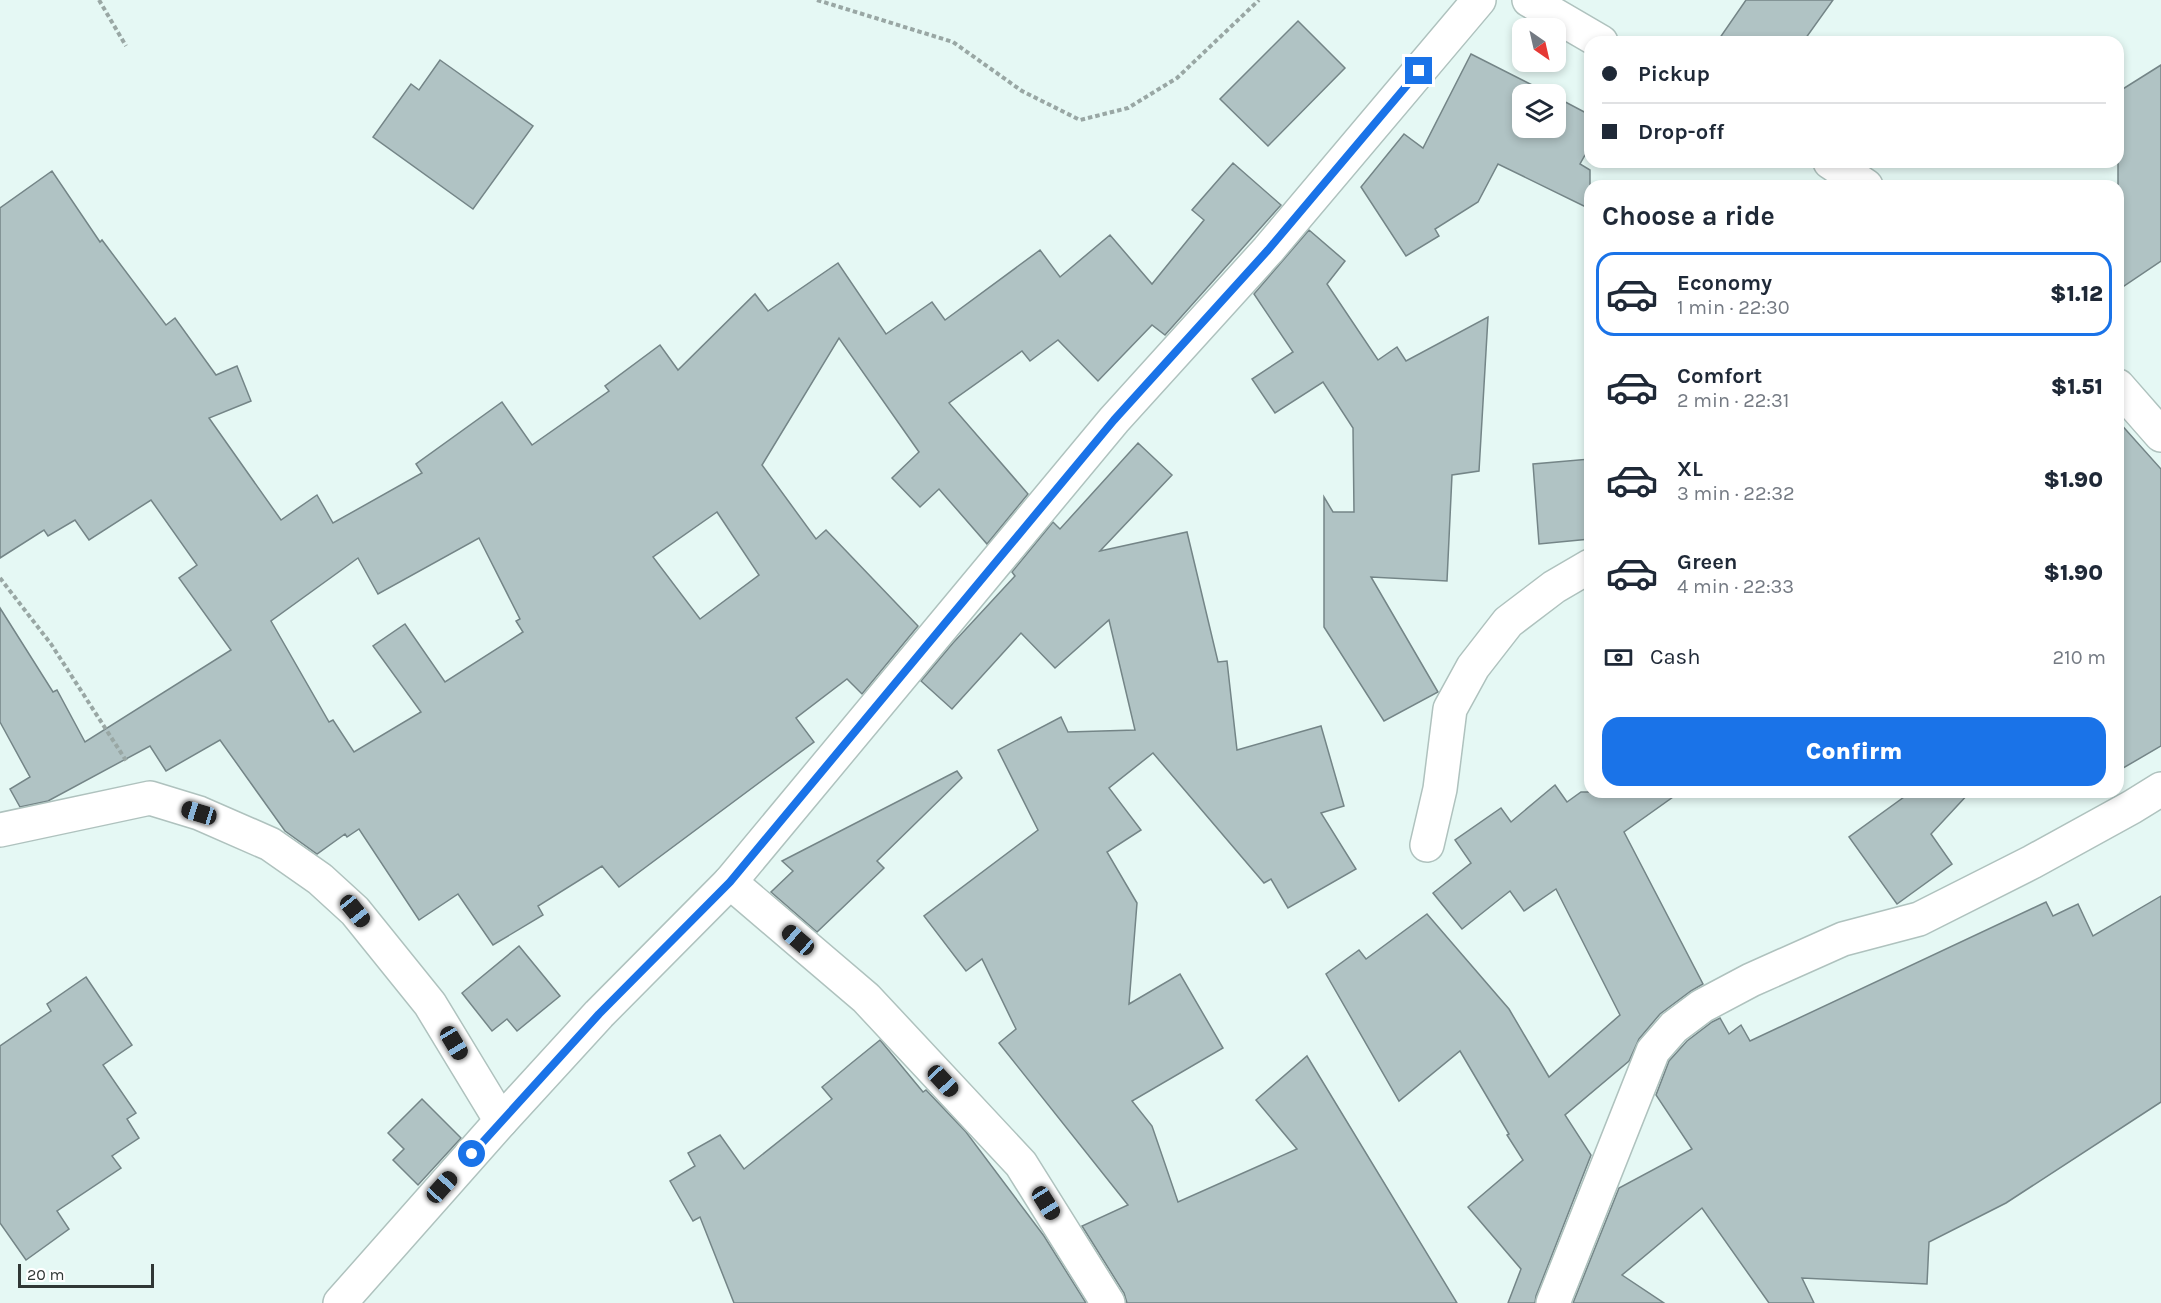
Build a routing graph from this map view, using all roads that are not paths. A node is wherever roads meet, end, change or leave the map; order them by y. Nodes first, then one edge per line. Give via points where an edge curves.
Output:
1 (1479, 0) edge
2 (1529, 0) edge
3 (1591, 36) edge
4 (1839, 168) edge
5 (1857, 180) edge
6 (2124, 393) edge
7 (2161, 435) edge
8 (1584, 570) edge
9 (2161, 789) edge
10 (2125, 800) edge
11 (0, 830) edge
12 (1427, 845) dead end
13 (730, 882) junction
14 (501, 1121) junction
15 (340, 1303) edge
16 (1108, 1303) edge
17 (1553, 1303) edge

1 - 13 street via 1268,250 1114,420
2 - 3 street
4 - 5 street
6 - 7 street
8 - 12 street via 1508,622 1473,668 1450,709 1440,789
9 - 10 street
10 - 17 street via 2032,862 1918,919 1843,939 1752,980 1702,1006 1674,1027 1653,1051
11 - 14 street via 150,798 199,813 270,844 321,879 355,911 430,1004
13 - 14 street via 599,1014
13 - 16 street via 866,998 1021,1164
14 - 15 street

